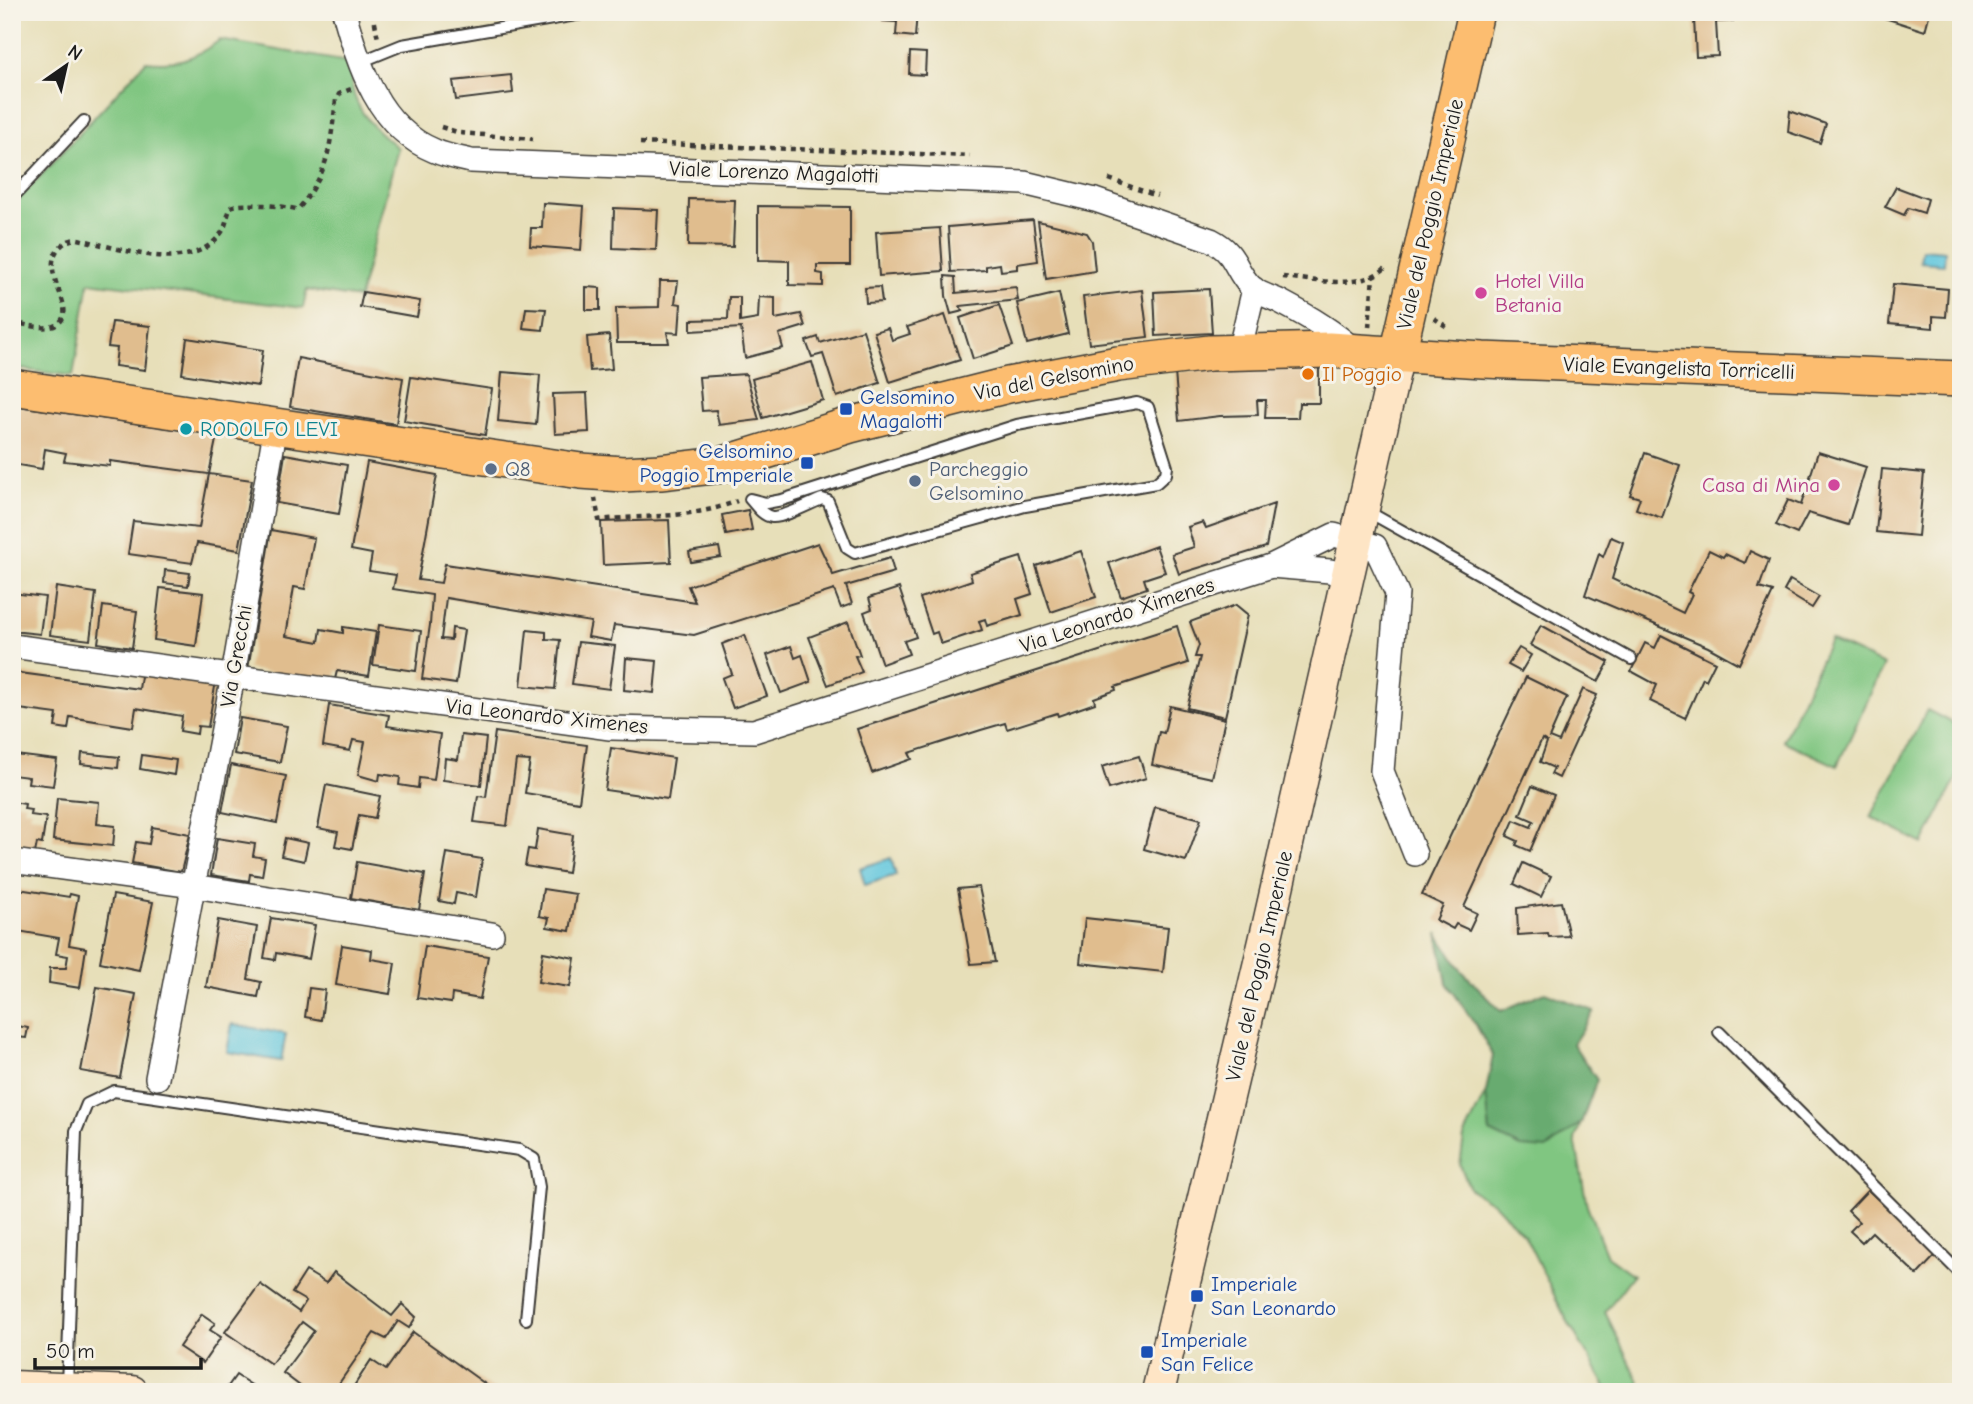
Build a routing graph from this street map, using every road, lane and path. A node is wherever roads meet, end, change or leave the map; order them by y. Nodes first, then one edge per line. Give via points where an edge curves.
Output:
1 (344, 12) edge
2 (593, 12) edge
3 (1476, 12) edge
4 (360, 61) junction
5 (369, 84) junction
6 (83, 121) dead end
7 (12, 198) edge
8 (1374, 276) dead end
9 (1254, 289) junction
10 (1428, 308) dead end
11 (12, 322) edge
12 (1461, 331) dead end
13 (1239, 352) junction
14 (1374, 353) junction
15 (1961, 379) edge
16 (12, 387) edge
17 (276, 425) junction
18 (1167, 467) joint
19 (1361, 508) junction
20 (1356, 539) junction
21 (1271, 566) junction
22 (1348, 577) junction
23 (12, 646) edge
24 (1631, 659) dead end
25 (233, 676) junction
26 (1415, 855) dead end
27 (12, 861) edge
28 (194, 886) junction
29 (492, 934) dead end
30 (1719, 1032) dead end
31 (157, 1078) dead end
32 (1961, 1275) edge
33 (526, 1319) dead end
34 (12, 1387) edge
35 (85, 1391) edge
36 (132, 1392) edge
37 (1158, 1392) edge

1 - 4 street, Viale Lorenzo Magalotti
2 - 4 lane via 402,46
3 - 14 main road, Viale del Poggio Imperiale
4 - 5 street, Viale Lorenzo Magalotti
5 - 9 street, Viale Lorenzo Magalotti via 387,114 408,136 435,151 471,161 1024,183 1095,200 1210,240 1232,254
5 - 11 path via 339,94 324,172 299,208 236,204 211,244 173,258 71,239 51,263 62,294 62,318 50,326
6 - 7 lane
8 - 14 path
9 - 13 street
9 - 14 street
10 - 12 path via 1449,329
13 - 14 main road, Via del Gelsomino
13 - 17 main road, Via del Gelsomino via 1118,364 1008,385 720,464 660,472 581,471
14 - 15 main road, Viale Evangelista Torricelli
14 - 19 street, Viale del Poggio Imperiale
16 - 17 main road, Via del Gelsomino
17 - 25 street, Via Grecchi
18 - 18 lane via 1148,407 1137,403 1017,425 782,500 750,499 772,517 822,499 828,501 846,548 855,553 1025,506 1156,483
19 - 20 street, Viale del Poggio Imperiale
19 - 24 lane
20 - 21 street, Via Leonardo Ximenes via 1334,535
20 - 22 street, Viale del Poggio Imperiale
20 - 26 street via 1375,546 1397,593 1382,771
21 - 22 street, Via Leonardo Ximenes
21 - 25 street, Via Leonardo Ximenes via 754,730 610,728
22 - 37 street, Viale del Poggio Imperiale
23 - 25 street, Via Leonardo Ximenes
25 - 28 street, Via Grecchi
27 - 28 street
28 - 29 street
28 - 31 street, Via Grecchi
30 - 32 lane
33 - 35 lane via 539,1187 534,1159 519,1150 114,1091 87,1104 76,1131
34 - 35 street
35 - 36 street

